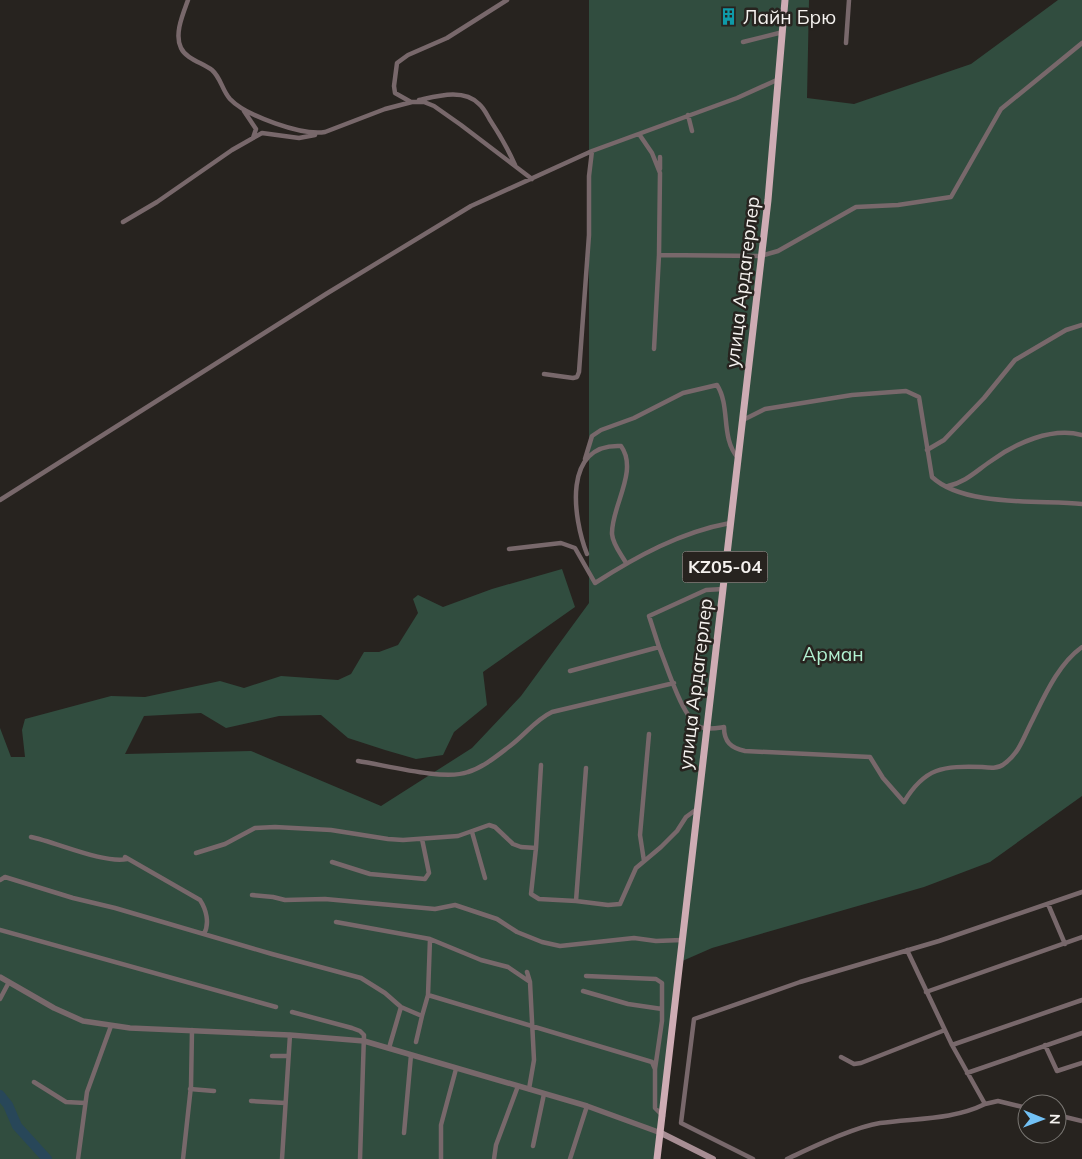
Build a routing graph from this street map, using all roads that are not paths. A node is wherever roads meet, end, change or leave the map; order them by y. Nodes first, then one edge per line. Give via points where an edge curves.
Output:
1 (188, 0) edge
2 (507, 0) edge
3 (785, 0) edge
4 (848, 0) edge
5 (783, 32) junction
6 (744, 42) dead end
7 (846, 43) dead end
8 (1082, 43) edge
9 (779, 79) junction
10 (412, 102) junction
11 (243, 110) junction
12 (688, 116) junction
13 (692, 131) dead end
14 (318, 134) junction
15 (639, 134) junction
16 (254, 138) junction
17 (592, 151) junction
18 (660, 157) dead end
19 (516, 168) junction
20 (660, 173) junction
21 (532, 179) junction
22 (123, 222) dead end
23 (659, 255) junction
24 (761, 256) junction
25 (1082, 325) edge
26 (654, 348) dead end
27 (544, 374) dead end
28 (743, 420) junction
29 (1082, 434) edge
30 (927, 450) junction
31 (738, 458) junction
32 (585, 460) junction
33 (946, 487) junction
34 (0, 500) edge
35 (1082, 504) edge
36 (730, 523) junction
37 (509, 549) dead end
38 (587, 554) dead end
39 (626, 563) junction
40 (723, 589) junction
41 (659, 646) junction
42 (1082, 647) edge
43 (570, 671) dead end
44 (674, 683) junction
45 (707, 728) junction
46 (649, 734) dead end
47 (358, 761) dead end
48 (541, 765) dead end
49 (586, 768) dead end
50 (697, 809) junction
51 (472, 832) junction
52 (32, 837) dead end
53 (422, 839) junction
54 (536, 848) junction
55 (196, 853) dead end
56 (644, 861) junction
57 (332, 862) dead end
58 (485, 878) dead end
59 (0, 880) edge
60 (1082, 892) edge
61 (252, 896) dead end
62 (576, 901) junction
63 (1048, 904) junction
64 (336, 922) dead end
65 (0, 930) edge
66 (204, 934) junction
67 (1082, 937) edge
68 (430, 939) junction
69 (682, 940) junction
70 (1065, 944) junction
71 (907, 950) junction
72 (527, 972) dead end
73 (0, 976) edge
74 (586, 976) dead end
75 (9, 982) junction
76 (530, 982) junction
77 (583, 991) dead end
78 (926, 992) junction
79 (428, 995) junction
80 (0, 998) edge
81 (1082, 1000) edge
82 (276, 1006) dead end
83 (401, 1007) junction
84 (662, 1010) junction
85 (292, 1012) dead end
86 (422, 1016) junction
87 (111, 1026) junction
88 (531, 1028) junction
89 (192, 1030) junction
90 (945, 1030) junction
91 (1082, 1033) edge
92 (290, 1035) junction
93 (364, 1041) junction
94 (416, 1042) dead end
95 (952, 1046) junction
96 (1045, 1046) junction
97 (388, 1048) junction
98 (272, 1056) dead end
99 (288, 1056) junction
100 (411, 1056) junction
101 (841, 1057) dead end
102 (1082, 1063) edge
103 (456, 1069) junction
104 (655, 1069) junction
105 (967, 1073) junction
106 (34, 1082) dead end
107 (518, 1086) junction
108 (190, 1089) junction
109 (528, 1089) junction
110 (214, 1091) dead end
111 (544, 1094) junction
112 (251, 1101) dead end
113 (85, 1103) junction
114 (285, 1103) junction
115 (985, 1104) junction
116 (587, 1106) junction
117 (1017, 1106) edge
118 (663, 1116) junction
119 (1067, 1117) edge
120 (1082, 1121) edge
121 (404, 1133) dead end
122 (660, 1133) junction
123 (533, 1146) dead end
124 (78, 1159) edge
125 (183, 1159) edge
126 (282, 1159) edge
127 (360, 1159) edge
128 (440, 1159) edge
129 (494, 1159) edge
130 (570, 1159) edge
131 (657, 1159) edge
132 (713, 1159) edge
133 (753, 1159) edge
134 (787, 1159) edge

1 - 11 street via 180,29 182,51 211,69 229,98
2 - 10 street via 447,38 408,55 398,63 396,93
3 - 5 main road, улица Ардагерлер / KZ05-04
4 - 7 street
5 - 6 street
5 - 9 main road, улица Ардагерлер / KZ05-04
8 - 24 street via 1001,109 951,197 856,207 778,251
9 - 12 street
9 - 24 main road, улица Ардагерлер / KZ05-04
10 - 14 street
10 - 19 street via 434,106
10 - 19 street via 439,95 455,95 479,103
11 - 14 street via 297,130
11 - 16 street via 256,129
12 - 13 street
12 - 15 street
14 - 16 street via 299,138 262,133
15 - 17 street
15 - 20 street
16 - 22 street
17 - 21 street
17 - 27 street via 579,372 572,378
18 - 20 street
19 - 21 street
20 - 23 street
21 - 34 street via 471,206 418,237
23 - 24 street
23 - 26 street
24 - 28 main road, улица Ардагерлер / KZ05-04
25 - 30 street via 1066,330 1015,360 944,440
28 - 30 street via 782,405 906,391 919,397
28 - 31 main road, улица Ардагерлер / KZ05-04
29 - 33 street via 1051,433 1032,439 992,460 970,478
30 - 33 street via 932,476
31 - 32 street via 729,443 717,385 683,393 634,418 601,430 592,436
31 - 36 main road, улица Ардагерлер / KZ05-04
32 - 38 street via 581,465 575,501
32 - 39 street via 609,446 621,446 625,452 626,478 612,536
33 - 35 street via 991,498
36 - 39 street via 685,535
36 - 40 main road, улица Ардагерлер / KZ05-04
37 - 39 street via 561,543 575,548 595,583
40 - 41 street via 706,590 649,616
40 - 45 main road, улица Ардагерлер / KZ05-04
41 - 43 street
41 - 44 street
42 - 45 street via 1044,695 1021,747 1006,763 1000,767 964,767 933,772 922,778 904,802 870,757 744,751 730,745 724,728
44 - 45 street via 691,719
44 - 47 street via 552,712 482,766 463,774 430,773
45 - 50 main road, улица Ардагерлер / KZ05-04
46 - 56 street via 640,835
48 - 54 street
49 - 62 street
50 - 56 street
50 - 69 main road, улица Ардагерлер / KZ05-04
51 - 53 street
51 - 54 street via 489,825 513,844
51 - 58 street
52 - 66 street via 112,859 126,858 145,867 200,900 205,907 207,929
53 - 55 street via 388,839 307,828 258,828
53 - 57 street via 429,873 426,879 370,874
54 - 62 street via 531,894 539,899
56 - 62 street via 632,874 620,904
59 - 66 street via 5,876 23,880 73,898
60 - 63 street
61 - 69 street via 425,909 455,905 497,919 542,942 560,946 634,938
63 - 70 street
63 - 71 street
64 - 68 street
65 - 82 street
66 - 83 street via 361,978 386,993
67 - 70 street
68 - 76 street via 474,958 508,967
68 - 79 street
69 - 118 main road, улица Ардагерлер / KZ05-04
70 - 78 street
71 - 78 street
71 - 133 street via 849,966 694,1019 681,1123
72 - 76 street
73 - 75 street
74 - 84 street via 656,979 662,983
75 - 80 street
75 - 87 street via 83,1021
76 - 88 street
77 - 84 street
78 - 90 street
79 - 86 street
79 - 88 street
81 - 95 street
83 - 86 street
83 - 97 street
84 - 104 street
85 - 93 street via 360,1031
86 - 94 street
87 - 89 street
87 - 113 street
88 - 104 street via 630,1054 652,1062
88 - 109 street via 534,1060
89 - 92 street
89 - 108 street
90 - 95 street
90 - 101 street via 861,1063 854,1064
91 - 96 street
92 - 93 street
92 - 99 street
93 - 97 street
93 - 127 street
95 - 105 street
96 - 102 street via 1057,1071
96 - 105 street
97 - 100 street
98 - 99 street
99 - 114 street
100 - 103 street
100 - 121 street
103 - 107 street
103 - 128 street via 440,1125
104 - 118 street via 655,1108
105 - 115 street
106 - 113 street via 66,1102
107 - 109 street
107 - 129 street
108 - 110 street
108 - 125 street
109 - 111 street
111 - 116 street
111 - 123 street
112 - 114 street
113 - 124 street
114 - 126 street
115 - 117 street via 998,1101
115 - 134 street via 973,1110 938,1117 861,1128
116 - 122 street
116 - 130 street
118 - 122 main road, улица Ардагерлер / KZ05-04
119 - 120 street
122 - 131 main road, KZ05-04
122 - 132 main road

